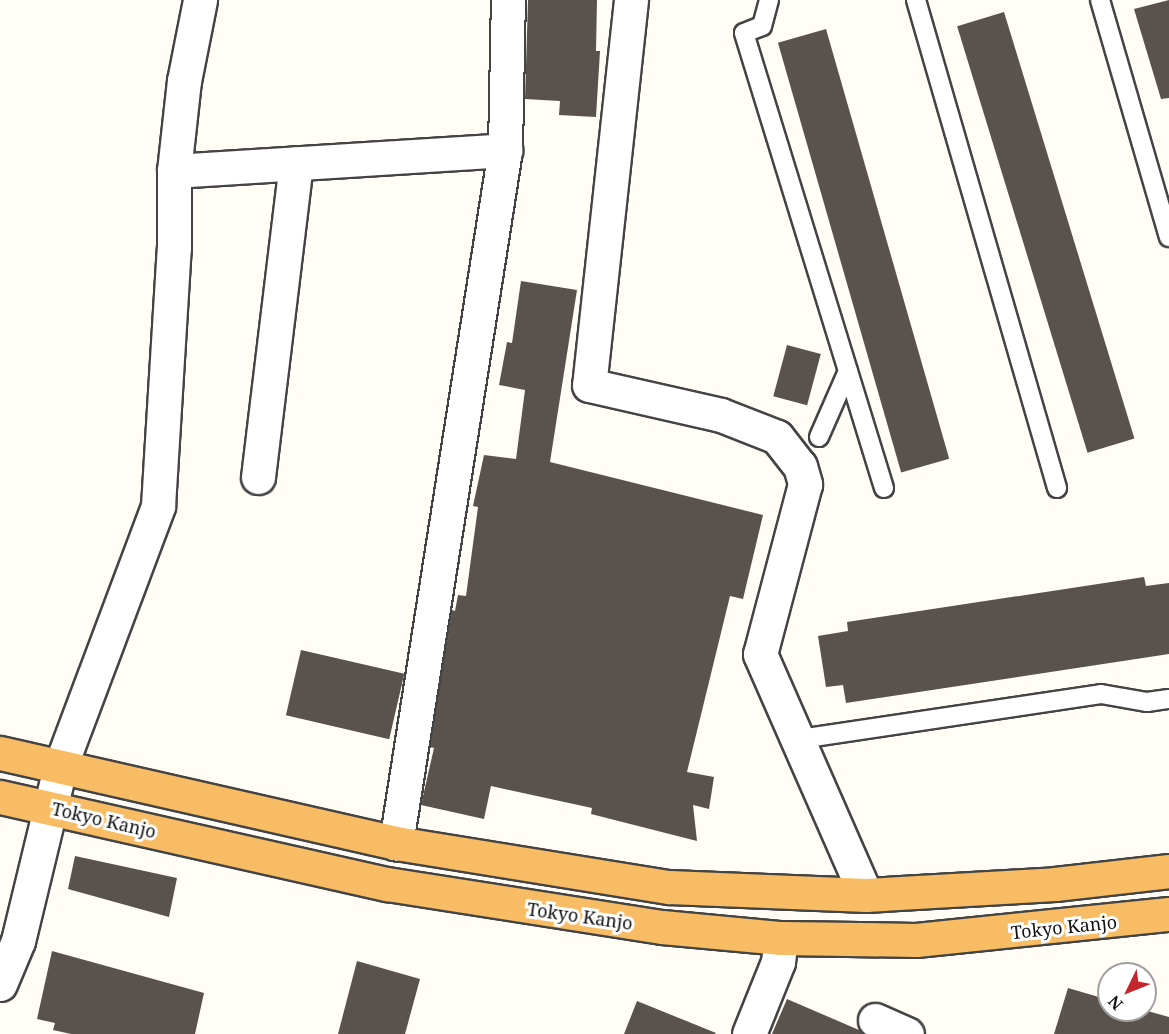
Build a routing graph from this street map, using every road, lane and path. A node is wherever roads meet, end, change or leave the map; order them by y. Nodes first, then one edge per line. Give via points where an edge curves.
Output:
1 (200, 0) edge
2 (508, 0) edge
3 (632, 0) edge
4 (769, 0) edge
5 (916, 0) edge
6 (1100, 0) edge
7 (505, 150) junction
8 (296, 163) junction
9 (174, 171) junction
10 (1169, 237) edge
11 (848, 371) junction
12 (819, 437) dead end
13 (258, 477) dead end
14 (884, 488) dead end
15 (1057, 488) dead end
16 (1169, 699) edge
17 (800, 739) junction
18 (0, 753) edge
19 (60, 767) junction
20 (0, 797) edge
21 (50, 807) junction
22 (396, 843) junction
23 (1169, 871) edge
24 (866, 895) junction
25 (1169, 914) edge
26 (781, 938) junction
27 (0, 984) edge
28 (875, 1020) dead end
29 (749, 1034) edge
30 (907, 1034) edge

1 - 9 street via 184,81
2 - 7 street
3 - 17 street via 589,385 721,415 777,437 800,466 804,483 760,654
4 - 11 lane via 762,26 744,33
5 - 15 lane
6 - 10 lane
7 - 8 street
7 - 22 street
8 - 9 street
8 - 13 street
9 - 19 street via 174,248 158,506
11 - 12 lane
11 - 14 lane
16 - 17 lane via 1147,702 1101,693
17 - 24 street
18 - 19 highway
19 - 21 street
19 - 22 highway
20 - 21 highway, Tokyo Kanjo
21 - 26 highway, Tokyo Kanjo via 461,897 662,927
21 - 27 street via 18,941
22 - 24 highway via 669,887
23 - 24 highway via 1055,884
25 - 26 highway, Tokyo Kanjo via 916,940
26 - 29 street via 778,962
28 - 30 street

